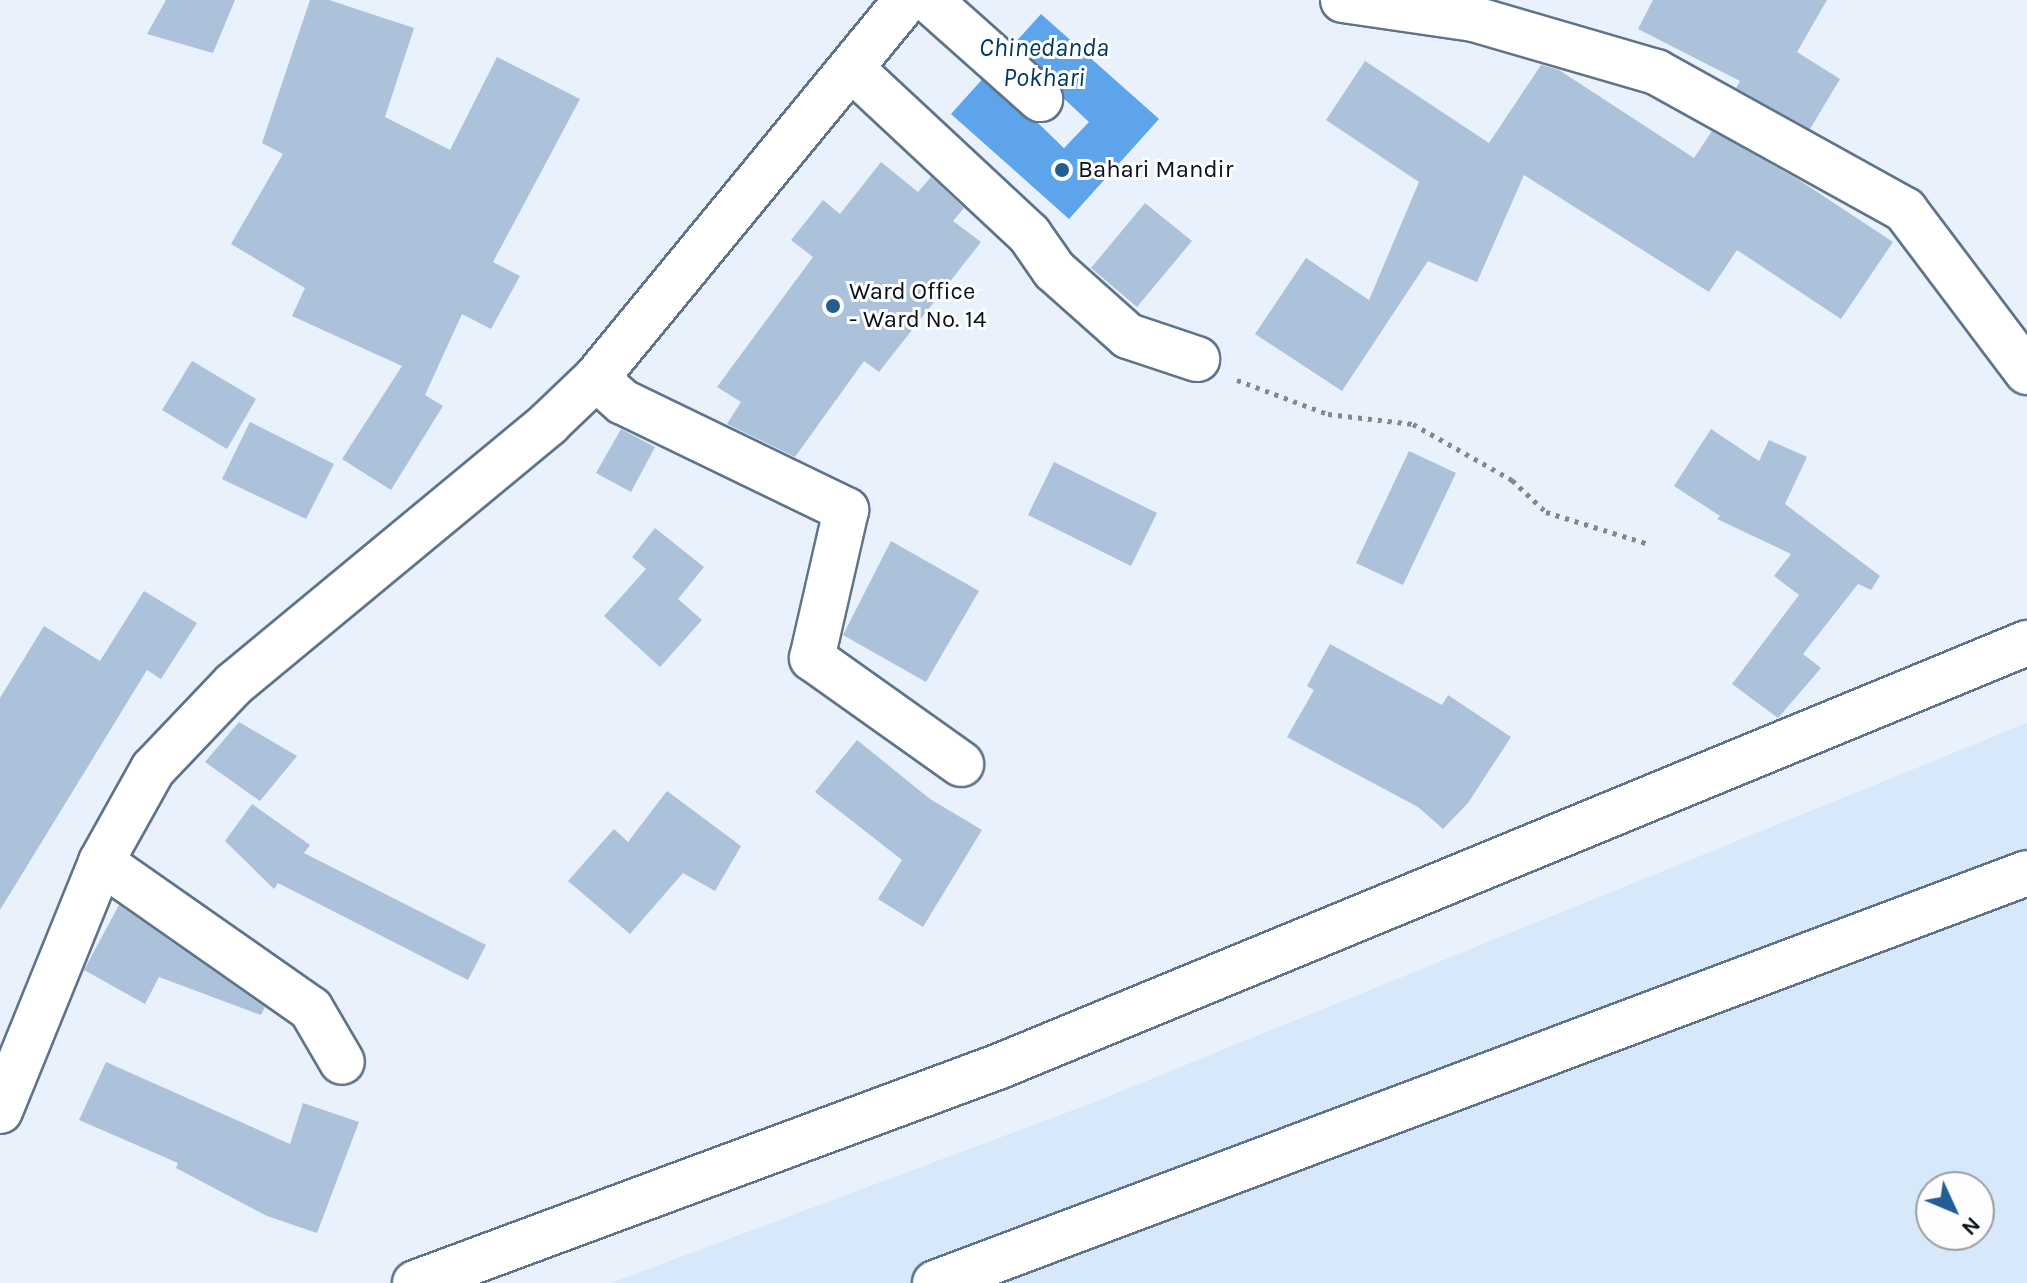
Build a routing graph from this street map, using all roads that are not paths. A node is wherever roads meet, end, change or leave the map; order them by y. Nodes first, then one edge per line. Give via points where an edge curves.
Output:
1 (907, 0) edge
2 (929, 0) edge
3 (1343, 0) edge
4 (853, 70) junction
5 (1040, 99) dead end
6 (1197, 359) road end
7 (2027, 372) edge
8 (596, 378) junction
9 (2027, 643) edge
10 (961, 764) dead end
11 (101, 862) junction
12 (2027, 873) edge
13 (14, 1038) edge
14 (342, 1062) dead end
15 (0, 1111) edge
16 (415, 1283) edge
17 (935, 1283) edge

1 - 4 street
2 - 5 street
3 - 7 street via 1474,19 1656,72 1905,210
4 - 6 street via 1029,234 1054,270 1128,336
4 - 8 street
8 - 10 street via 623,402 846,510 812,658
8 - 11 street via 549,423 234,684 153,769
9 - 16 street via 1000,1066
11 - 13 street
11 - 14 street via 311,1009
12 - 17 street
13 - 15 street

